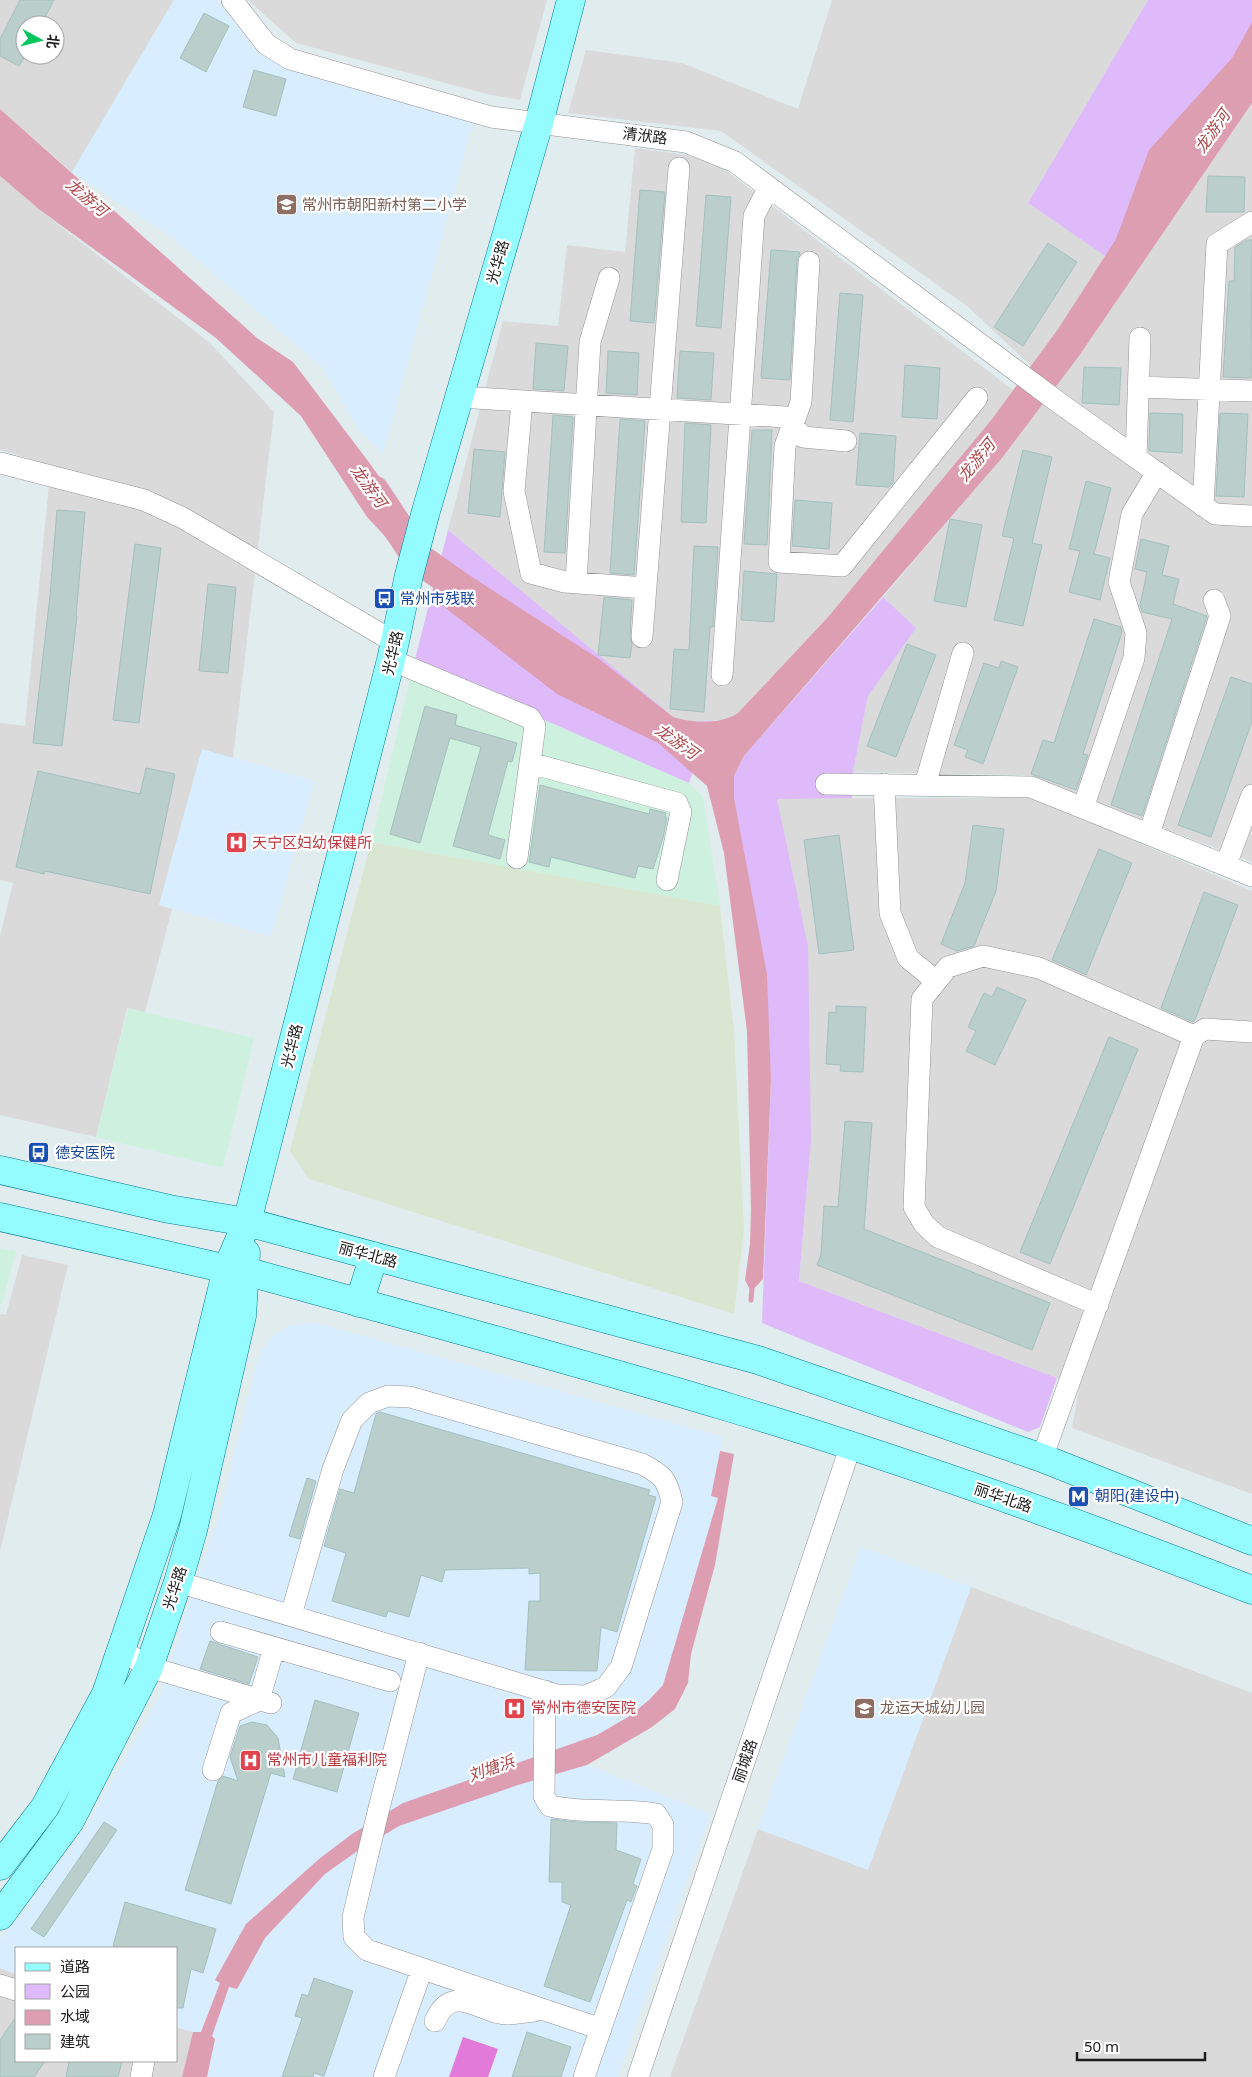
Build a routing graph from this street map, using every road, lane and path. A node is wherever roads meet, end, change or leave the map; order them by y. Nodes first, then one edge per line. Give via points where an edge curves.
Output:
1 (232, 0) edge
2 (571, 0) edge
3 (539, 122) junction
4 (680, 168) dead end
5 (769, 187) junction
6 (1252, 222) edge
7 (809, 262) dead end
8 (609, 278) dead end
9 (1140, 338) dead end
10 (1138, 387) junction
11 (1210, 390) junction
12 (1252, 391) edge
13 (459, 397) junction
14 (977, 398) dead end
15 (522, 401) junction
16 (587, 405) junction
17 (659, 409) junction
18 (740, 414) junction
19 (792, 425) junction
20 (846, 441) dead end
21 (1136, 458) junction
22 (0, 463) edge
23 (1157, 472) junction
24 (1203, 506) junction
25 (1252, 516) edge
26 (576, 583) junction
27 (646, 588) junction
28 (1214, 600) dead end
29 (642, 637) dead end
30 (394, 652) junction
31 (963, 654) dead end
32 (722, 675) dead end
33 (530, 764) junction
34 (826, 784) dead end
35 (884, 784) junction
36 (925, 785) junction
37 (1252, 795) edge
38 (1083, 808) junction
39 (1149, 834) junction
40 (517, 858) dead end
41 (1226, 865) junction
42 (1252, 876) edge
43 (668, 880) dead end
44 (936, 981) junction
45 (1252, 1032) edge
46 (1194, 1036) junction
47 (0, 1170) edge
48 (0, 1217) edge
49 (247, 1222) junction
50 (374, 1256) junction
51 (236, 1270) junction
52 (359, 1303) junction
53 (1098, 1305) junction
54 (851, 1445) junction
55 (1042, 1458) junction
56 (1252, 1541) edge
57 (178, 1582) junction
58 (1252, 1590) edge
59 (291, 1615) junction
60 (221, 1632) dead end
61 (274, 1648) junction
62 (121, 1650) junction
63 (419, 1653) junction
64 (149, 1667) junction
65 (390, 1681) dead end
66 (545, 1699) junction
67 (265, 1701) junction
68 (213, 1770) dead end
69 (0, 1866) edge
70 (0, 1916) edge
71 (422, 1969) junction
72 (0, 1985) edge
73 (15, 1990) edge
74 (544, 2010) junction
75 (435, 2021) dead end
76 (601, 2029) junction
77 (144, 2062) edge
78 (142, 2077) edge
79 (384, 2077) edge
80 (584, 2077) edge
81 (638, 2077) edge

1 - 3 street, 清洑路 via 266,44 290,59 492,117
2 - 3 main road, 光华路
3 - 5 street, 清洑路 via 686,142 735,162
3 - 13 main road, 光华路
4 - 17 street
5 - 18 street via 754,216
5 - 21 street, 清洑路
6 - 11 street via 1217,244
7 - 19 street via 801,402
8 - 16 street via 590,342
9 - 10 street
10 - 11 street
10 - 21 street
11 - 12 street
11 - 24 street
13 - 15 street
13 - 30 main road, 光华路 via 409,574
14 - 19 street via 842,566 778,562 785,446
15 - 16 street
15 - 26 street via 514,491 531,573
16 - 17 street
16 - 26 street
17 - 18 street
17 - 27 street
18 - 19 street via 785,417
18 - 32 street
19 - 20 street via 803,437
21 - 23 street, 清洑路
22 - 30 street via 144,500 183,518
23 - 24 street, 清洑路
23 - 38 street via 1132,514 1119,582 1136,633 1134,658
24 - 25 street, 清洑路 via 1215,514
26 - 27 street
27 - 29 street
28 - 39 street via 1220,616
30 - 33 street via 530,718 535,726
30 - 49 main road, 光华路
31 - 36 street
33 - 40 street
33 - 43 street via 677,803 681,812
34 - 35 street
35 - 36 street
35 - 44 street via 890,913 908,958
36 - 38 street via 1031,787
37 - 41 street
38 - 39 street
39 - 41 street
41 - 42 street
44 - 46 street via 948,967 983,956 1039,968
44 - 53 street via 922,999 914,1207 924,1224 938,1237
45 - 46 street via 1205,1029
46 - 53 street
47 - 49 main road, 丽华北路 via 169,1209
48 - 51 main road, 丽华北路
49 - 50 main road, 丽华北路
49 - 51 main road, 光华路
50 - 52 main road
50 - 55 main road, 丽华北路 via 746,1356
51 - 52 main road, 丽华北路
51 - 57 main road, 光华路 via 242,1316
51 - 62 main road, 光华路 via 167,1515
52 - 54 main road, 丽华北路 via 739,1410
53 - 55 street
54 - 58 main road, 丽华北路 via 1102,1532
54 - 81 street, 丽城路
55 - 56 main road, 丽华北路
57 - 59 street
57 - 64 main road, 光华路
59 - 63 street
59 - 66 street via 333,1469 352,1420 369,1403 388,1396 410,1397 642,1464 658,1473 669,1486 672,1502 621,1667 606,1687 586,1696 557,1695
60 - 61 street
61 - 65 street
61 - 67 street
62 - 64 street
62 - 69 main road, 光华路 via 106,1694 44,1807
63 - 66 street
63 - 71 street via 353,1917 354,1937 367,1950
64 - 67 street
64 - 70 main road, 光华路 via 70,1821
66 - 76 street via 544,1796 550,1806 566,1810 637,1810 656,1814 663,1825 663,1849
67 - 68 street via 231,1713
71 - 74 street
71 - 79 street
72 - 73 street
74 - 75 street via 500,2014 466,2000 452,2001 440,2009
74 - 76 street
76 - 80 street
77 - 78 street

